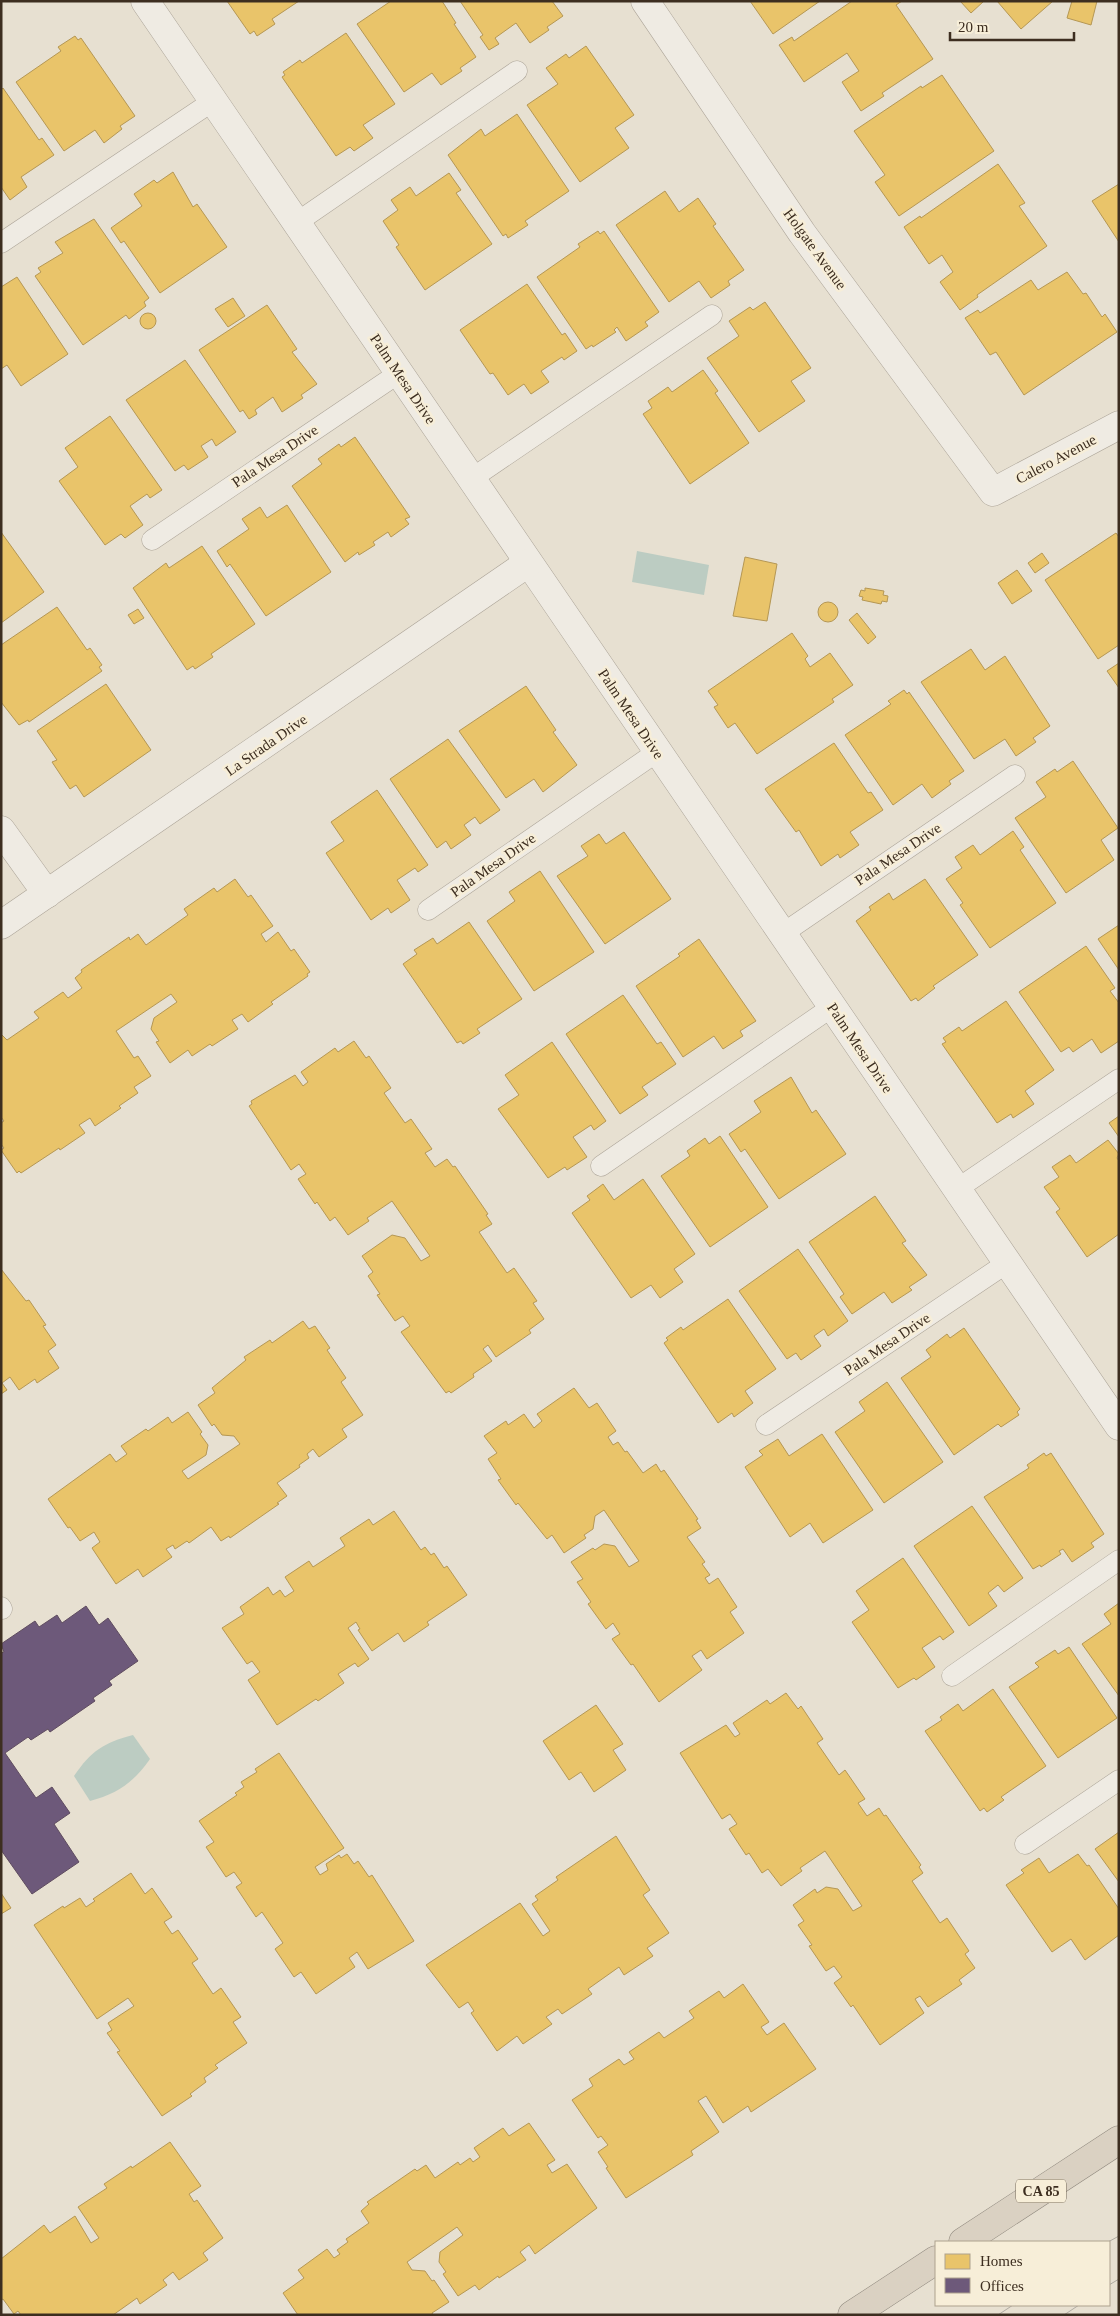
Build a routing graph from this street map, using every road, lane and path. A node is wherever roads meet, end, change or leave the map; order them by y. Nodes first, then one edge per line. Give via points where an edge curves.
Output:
1 (144, 1) edge
2 (645, 1) edge
3 (517, 71) dead end
4 (212, 101) junction
5 (296, 223) junction
6 (1, 242) edge
7 (712, 315) dead end
8 (399, 373) junction
9 (1119, 425) edge
10 (471, 479) junction
11 (993, 492) joint
12 (152, 540) dead end
13 (528, 563) junction
14 (657, 752) junction
15 (1015, 775) dead end
16 (1, 830) edge
17 (46, 894) junction
18 (428, 910) dead end
19 (1, 925) edge
20 (782, 934) junction
21 (832, 1006) junction
22 (1119, 1079) edge
23 (601, 1166) dead end
24 (957, 1189) junction
25 (1007, 1262) junction
26 (766, 1425) dead end
27 (1119, 1426) edge
28 (1119, 1560) edge
29 (952, 1676) dead end
30 (1119, 1780) edge
31 (1025, 1844) dead end
32 (1119, 2140) edge
33 (965, 2241) edge
34 (935, 2261) edge
35 (852, 2315) edge

1 - 4 street, Palm Mesa Drive
2 - 11 street, Holgate Avenue via 802,233
3 - 5 lane
4 - 5 street, Palm Mesa Drive
4 - 6 lane
5 - 8 street, Palm Mesa Drive
7 - 10 lane
8 - 10 street, Palm Mesa Drive
8 - 12 lane, Pala Mesa Drive
9 - 11 street, Calero Avenue
10 - 13 street, Palm Mesa Drive
13 - 14 street, Palm Mesa Drive
13 - 17 street, La Strada Drive
14 - 18 lane, Pala Mesa Drive
14 - 20 street, Palm Mesa Drive
15 - 20 lane, Pala Mesa Drive
16 - 17 street
17 - 19 street, La Strada Drive
20 - 21 street, Palm Mesa Drive
21 - 23 lane
21 - 24 street, Palm Mesa Drive
22 - 24 lane
24 - 25 street, Palm Mesa Drive
25 - 26 lane, Pala Mesa Drive
25 - 27 street, Palm Mesa Drive
28 - 29 lane
30 - 31 lane
32 - 33 highway, CA 85
34 - 35 highway

